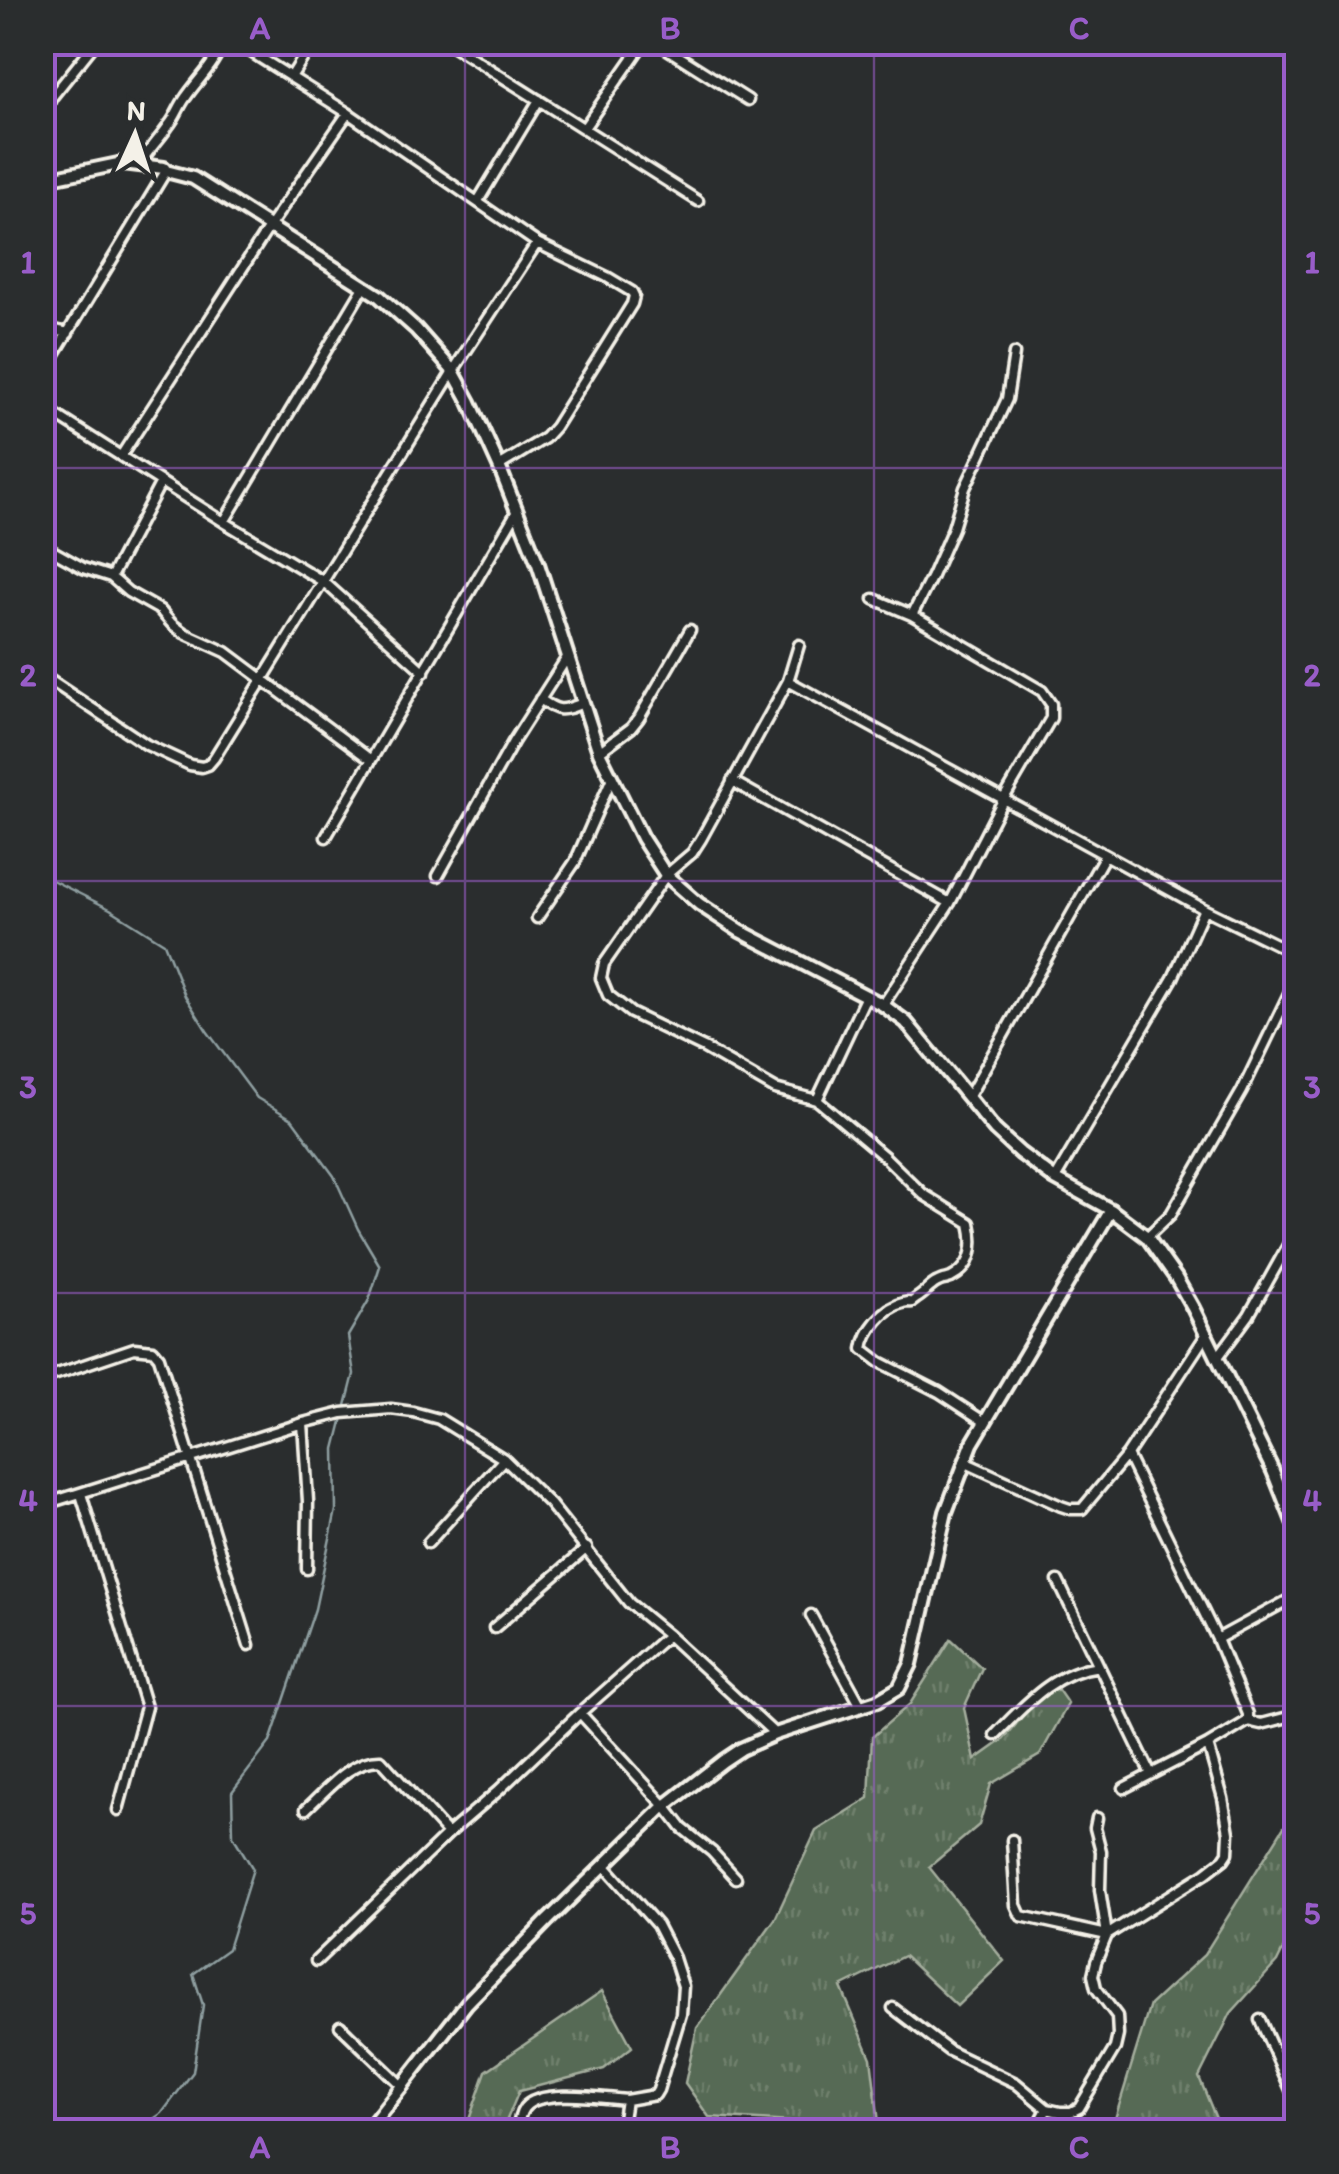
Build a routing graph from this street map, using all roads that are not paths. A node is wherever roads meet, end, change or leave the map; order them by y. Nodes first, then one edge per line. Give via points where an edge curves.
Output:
1 (96, 42) edge
2 (222, 42) edge
3 (236, 42) edge
4 (312, 42) edge
5 (447, 42) edge
6 (644, 42) edge
7 (656, 42) edge
8 (291, 77) junction
9 (539, 100) junction
10 (748, 100) dead end
11 (348, 113) junction
12 (42, 118) edge
13 (584, 128) junction
14 (139, 165) junction
15 (166, 171) junction
16 (42, 180) edge
17 (478, 201) junction
18 (698, 201) dead end
19 (269, 226) junction
20 (537, 243) junction
21 (364, 287) junction
22 (42, 327) edge
23 (68, 333) junction
24 (1014, 354) dead end
25 (453, 371) junction
26 (42, 375) edge
27 (42, 406) edge
28 (122, 456) junction
29 (499, 466) junction
30 (161, 482) junction
31 (516, 513) junction
32 (224, 522) junction
33 (43, 545) edge
34 (111, 577) junction
35 (324, 582) junction
36 (874, 598) dead end
37 (912, 615) junction
38 (690, 630) dead end
39 (799, 645) dead end
40 (568, 656) junction
41 (424, 672) junction
42 (42, 676) edge
43 (263, 678) junction
44 (788, 681) junction
45 (540, 699) junction
46 (583, 703) junction
47 (599, 752) junction
48 (371, 760) junction
49 (612, 780) junction
50 (732, 781) junction
51 (1003, 800) junction
52 (326, 837) dead end
53 (1106, 855) junction
54 (666, 875) junction
55 (438, 876) dead end
56 (950, 903) junction
57 (1204, 909) junction
58 (537, 918) dead end
59 (1296, 954) edge
60 (1296, 978) edge
61 (866, 996) junction
62 (883, 1005) junction
63 (968, 1096) junction
64 (817, 1100) junction
65 (1056, 1179) junction
66 (1111, 1210) junction
67 (1296, 1231) edge
68 (1147, 1236) junction
69 (1206, 1335) junction
70 (1218, 1357) junction
71 (42, 1380) edge
72 (985, 1422) junction
73 (303, 1423) junction
74 (1128, 1455) junction
75 (190, 1458) junction
76 (504, 1459) junction
77 (964, 1462) junction
78 (81, 1494) junction
79 (42, 1505) edge
80 (1296, 1529) edge
81 (428, 1543) dead end
82 (587, 1548) junction
83 (307, 1569) dead end
84 (1058, 1581) dead end
85 (1296, 1596) edge
86 (811, 1615) dead end
87 (494, 1628) dead end
88 (668, 1635) junction
89 (1217, 1639) junction
90 (249, 1645) dead end
91 (1099, 1666) junction
92 (860, 1706) junction
93 (580, 1712) junction
94 (1296, 1715) edge
95 (1248, 1721) junction
96 (775, 1734) junction
97 (995, 1735) dead end
98 (1208, 1746) junction
99 (1151, 1774) junction
100 (1124, 1788) dead end
101 (665, 1806) junction
102 (118, 1810) dead end
103 (306, 1810) dead end
104 (1098, 1818) dead end
105 (448, 1834) junction
106 (1012, 1840) dead end
107 (604, 1865) junction
108 (736, 1878) dead end
109 (1107, 1935) junction
110 (316, 1961) dead end
111 (893, 2008) dead end
112 (1260, 2020) dead end
113 (340, 2026) dead end
114 (403, 2087) junction
115 (626, 2100) junction
116 (1296, 2101) edge
117 (1047, 2109) junction
118 (366, 2132) edge
119 (518, 2132) edge
120 (622, 2132) edge
121 (1035, 2132) edge

1 - 12 street
2 - 14 street
3 - 8 street
4 - 8 street
5 - 9 street
6 - 13 street
7 - 10 street
8 - 11 street
9 - 13 street
9 - 17 street
11 - 17 street
11 - 19 street
13 - 18 street
14 - 15 street
14 - 16 street
15 - 19 street via 192,178
15 - 23 street
17 - 20 street
19 - 21 street
19 - 28 street
20 - 25 street
20 - 29 street via 621,284 634,300 550,433
21 - 25 street via 416,329
21 - 32 street
22 - 23 street
23 - 26 street
24 - 37 street via 1008,399
25 - 29 street
25 - 35 street
27 - 28 street
28 - 30 street
29 - 31 street
30 - 32 street
30 - 34 street
31 - 40 street
31 - 41 street
32 - 35 street
33 - 34 street
34 - 43 street via 184,633
35 - 41 street
35 - 43 street
36 - 37 street
37 - 51 street via 1049,698 1052,718
38 - 47 street via 639,718
39 - 44 street
40 - 45 street
40 - 46 street
41 - 48 street
42 - 43 street via 147,745 202,767
43 - 48 street
44 - 50 street
44 - 51 street
45 - 46 street via 556,710
45 - 55 street
46 - 47 street
47 - 49 street
48 - 52 street
49 - 54 street
49 - 58 street via 575,862
50 - 54 street via 692,853
50 - 56 street
51 - 53 street
51 - 56 street
53 - 57 street
53 - 63 street
54 - 61 street via 740,931
54 - 64 street via 604,964 600,978 608,995 766,1084
56 - 62 street
57 - 59 street
57 - 65 street via 1174,978
60 - 68 street via 1180,1198
61 - 62 street
61 - 64 street
62 - 63 street via 906,1022
63 - 65 street via 995,1130
64 - 72 street via 923,1194 970,1223 972,1256 956,1276 876,1321 863,1349
65 - 66 street
66 - 68 street
66 - 72 street
67 - 70 street
68 - 69 street
69 - 70 street
69 - 74 street
70 - 80 street
71 - 75 street via 134,1348 152,1350
72 - 77 street
73 - 75 street
73 - 76 street via 391,1408 439,1419
73 - 83 street
74 - 77 street via 1077,1510
74 - 89 street
75 - 78 street
75 - 90 street
76 - 81 street
76 - 82 street
77 - 92 street via 908,1674 888,1696
78 - 79 street
78 - 102 street via 146,1707
82 - 87 street
82 - 88 street via 629,1603
84 - 91 street
85 - 89 street
86 - 92 street
88 - 93 street
88 - 96 street
89 - 95 street
91 - 97 street via 1038,1692
91 - 99 street
92 - 96 street
93 - 101 street
93 - 105 street
94 - 95 street
95 - 98 street
96 - 101 street via 723,1760
98 - 99 street
98 - 109 street via 1223,1798 1228,1853
99 - 100 street
101 - 107 street
101 - 108 street
103 - 105 street via 351,1769 381,1760
104 - 109 street
105 - 110 street
106 - 109 street via 1021,1916
107 - 114 street via 467,2003
107 - 115 street via 658,1925 684,1990 658,2090
109 - 117 street via 1093,1975 1117,2016 1115,2048 1078,2108
111 - 117 street via 949,2051 1016,2083
112 - 116 street
113 - 114 street
114 - 118 street
115 - 119 street via 535,2100 523,2109
115 - 120 street
117 - 121 street

